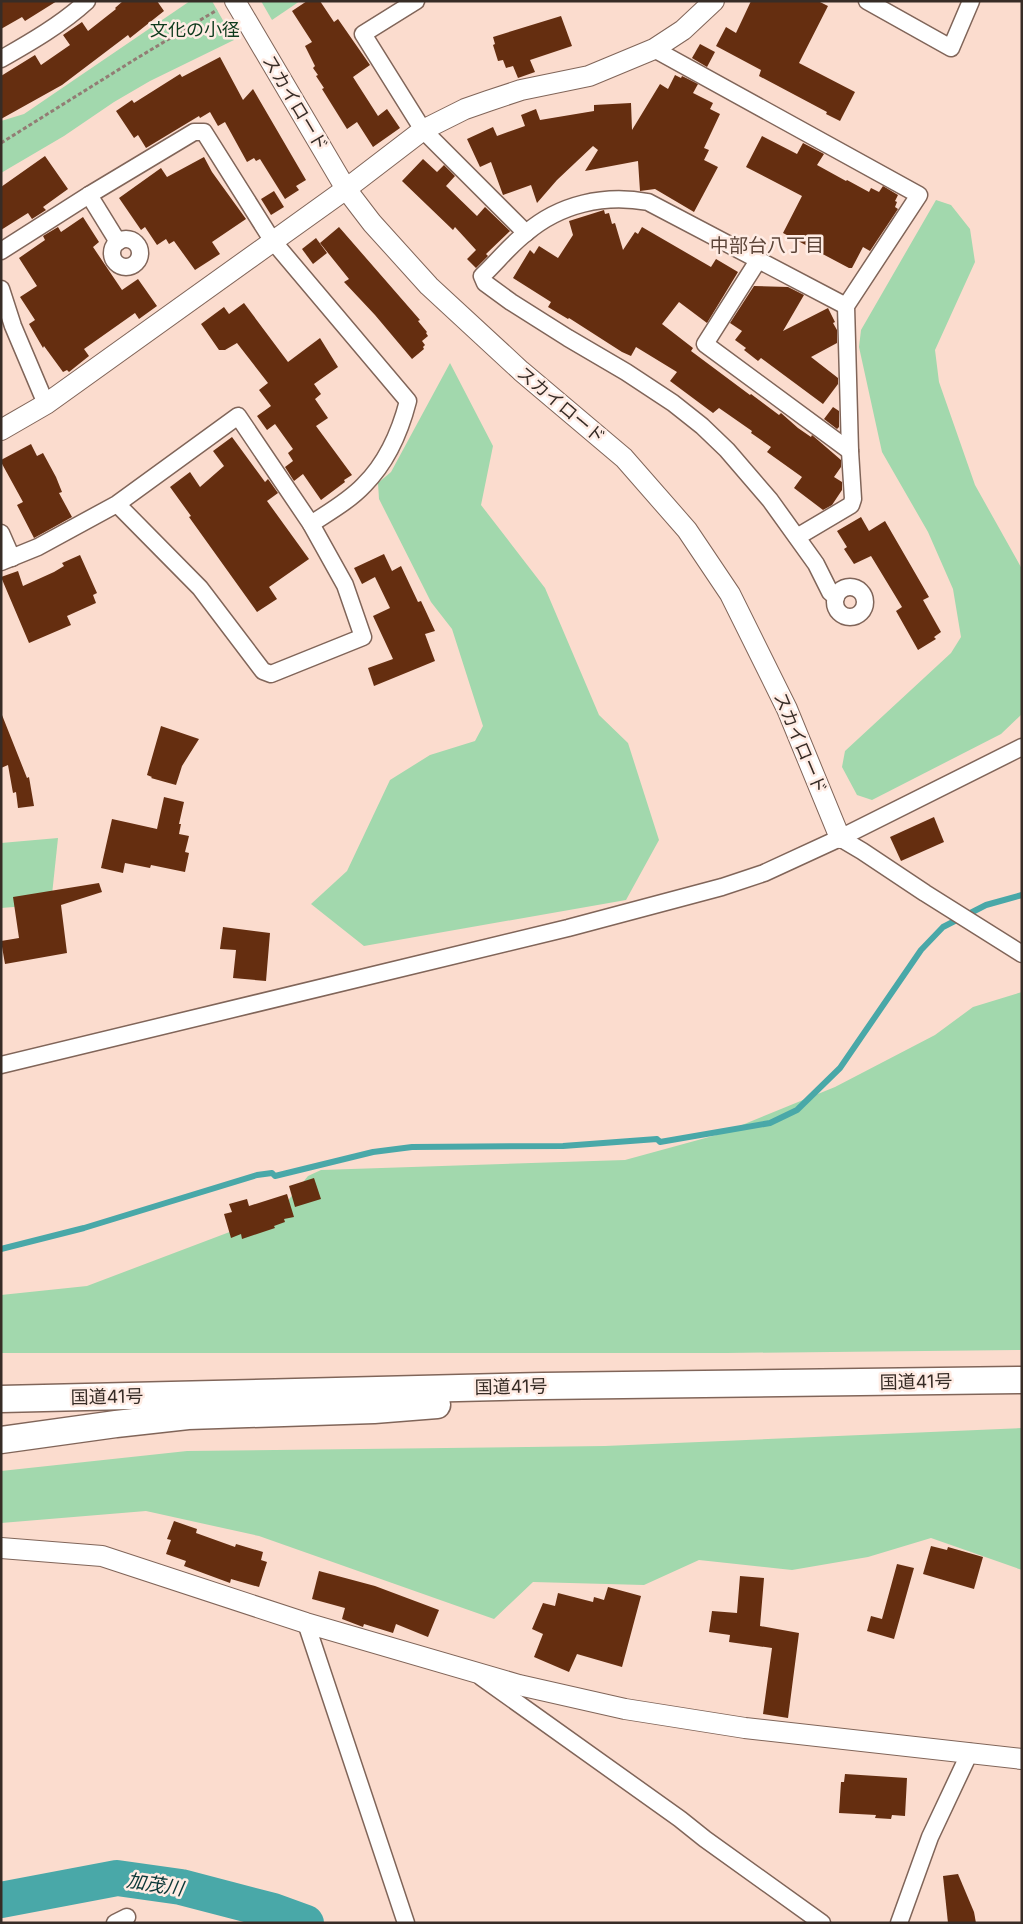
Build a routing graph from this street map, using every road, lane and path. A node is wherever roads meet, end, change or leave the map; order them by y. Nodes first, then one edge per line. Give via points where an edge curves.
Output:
1 (87, 1) edge
2 (416, 1) edge
3 (714, 1) edge
4 (867, 1) edge
5 (971, 1) edge
6 (230, 4) edge
7 (654, 49) junction
8 (1, 59) edge
9 (423, 130) junction
10 (1, 143) edge
11 (346, 189) junction
12 (89, 195) junction
13 (526, 233) junction
14 (272, 240) junction
15 (118, 242) dead end
16 (1, 251) edge
17 (758, 260) junction
18 (1, 289) edge
19 (846, 306) junction
20 (46, 404) junction
21 (1, 430) edge
22 (850, 452) junction
23 (117, 504) junction
24 (311, 524) junction
25 (1, 533) edge
26 (797, 537) junction
27 (6, 560) edge
28 (836, 597) dead end
29 (1022, 747) edge
30 (840, 838) junction
31 (1022, 954) edge
32 (1, 1065) edge
33 (1022, 1380) edge
34 (1022, 1391) edge
35 (495, 1400) junction
36 (4, 1401) edge
37 (1, 1440) edge
38 (1, 1548) edge
39 (306, 1623) junction
40 (474, 1672) junction
41 (970, 1752) junction
42 (1022, 1759) edge
43 (406, 1923) edge
44 (822, 1923) edge
45 (899, 1923) edge

1 - 8 street
2 - 9 street via 363,34
3 - 7 street via 683,30
4 - 5 street via 951,48
6 - 10 path
6 - 11 street, スカイロード
7 - 9 street via 588,76 521,90 465,109
7 - 19 street via 919,195
9 - 11 street
9 - 13 street
11 - 14 street
11 - 30 street, スカイロード via 429,286 521,371 624,458 686,530 730,594 788,709
12 - 14 street via 200,131 208,136
12 - 15 street
12 - 16 street
13 - 17 street via 568,208 627,198 648,202
13 - 26 street via 482,276 484,283 626,372 702,426 749,474
14 - 20 street
14 - 24 street via 408,401 401,428 387,456 364,485
17 - 19 street
17 - 22 street via 705,344
18 - 20 street
19 - 22 street
20 - 21 street
22 - 26 street via 853,500 850,506
23 - 24 street via 238,416
23 - 24 street via 200,588 263,671 271,674 363,637 345,585
23 - 27 street
25 - 27 street
26 - 28 street
29 - 30 street
30 - 31 street
30 - 32 street via 764,873 568,928
33 - 36 highway, 国道41号 via 543,1386
34 - 35 highway, 国道41号
35 - 36 highway, 国道41号
35 - 37 highway via 374,1410 188,1416
38 - 39 street via 102,1556
39 - 40 street
39 - 43 street
40 - 41 street via 624,1709 744,1728
40 - 44 street
41 - 42 street
41 - 45 street via 930,1837

